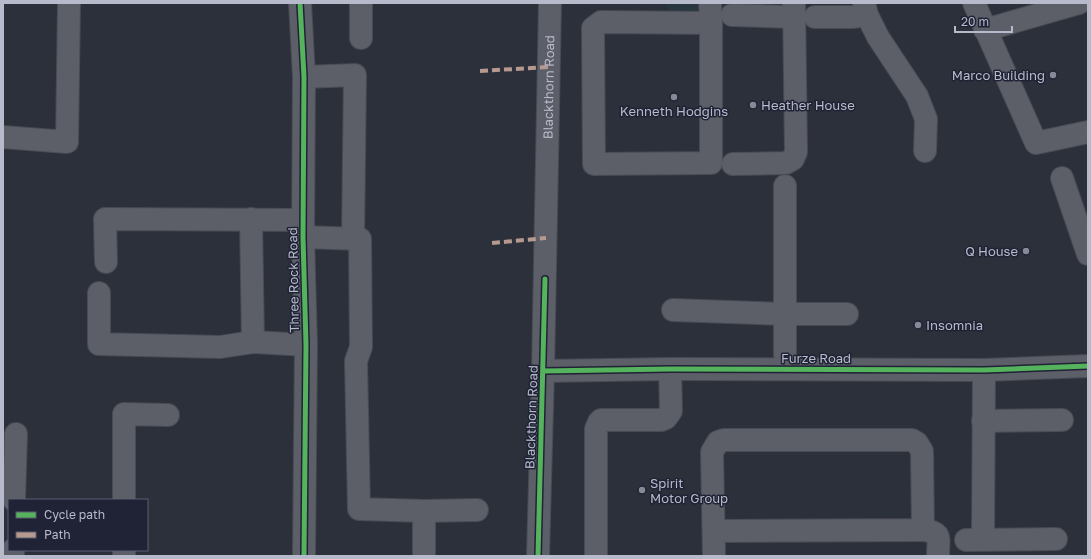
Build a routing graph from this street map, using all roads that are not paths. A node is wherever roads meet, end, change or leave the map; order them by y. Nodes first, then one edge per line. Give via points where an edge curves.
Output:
1 (69, 3) edge
2 (300, 3) edge
3 (361, 3) edge
4 (550, 3) edge
5 (974, 3) edge
6 (1079, 3) edge
7 (865, 9) edge
8 (655, 12) edge
9 (801, 12) edge
10 (710, 13) edge
11 (732, 16) dead end
12 (985, 30) junction
13 (361, 38) dead end
14 (304, 76) junction
15 (1088, 132) edge
16 (3, 137) edge
17 (925, 151) dead end
18 (733, 164) dead end
19 (1062, 178) dead end
20 (785, 186) dead end
21 (251, 219) junction
22 (303, 229) junction
23 (353, 239) junction
24 (1088, 254) edge
25 (106, 262) dead end
26 (99, 292) dead end
27 (673, 310) dead end
28 (786, 314) junction
29 (847, 314) dead end
30 (253, 342) junction
31 (306, 345) junction
32 (1088, 366) edge
33 (670, 369) junction
34 (786, 369) junction
35 (984, 370) junction
36 (543, 371) junction
37 (168, 415) dead end
38 (1062, 420) dead end
39 (983, 421) junction
40 (16, 434) dead end
41 (14, 499) edge
42 (124, 499) edge
43 (477, 510) dead end
44 (424, 511) junction
45 (923, 530) junction
46 (714, 531) junction
47 (1056, 540) dead end
48 (304, 556) edge
49 (424, 556) edge
50 (538, 556) edge
51 (596, 556) edge
52 (714, 556) edge
53 (938, 556) edge

1 - 16 street via 67,142
2 - 14 street, Three Rock Road
3 - 13 street
4 - 36 street, Blackthorn Road
5 - 12 street
6 - 12 street
7 - 9 street via 854,17
7 - 17 street via 878,37 916,96 926,119
8 - 10 street
8 - 10 street via 601,22 593,28 594,164 711,163
9 - 11 street
9 - 18 street via 796,152 793,159 786,163
12 - 15 street via 1036,143
14 - 22 street, Three Rock Road
14 - 23 street via 355,75
19 - 24 street
20 - 28 street
21 - 22 street
21 - 25 street via 105,219
21 - 30 street
22 - 23 street
22 - 31 street, Three Rock Road
23 - 44 street via 360,239 361,347 356,361 359,509
26 - 30 street via 99,344 220,346
27 - 28 street
28 - 29 street
28 - 34 street
30 - 31 street
31 - 48 street, Three Rock Road
32 - 35 street, Furze Road
33 - 34 street, Furze Road
33 - 36 street, Furze Road
33 - 51 street via 671,411 666,418 601,420 597,426
34 - 35 street, Furze Road
35 - 39 street
36 - 50 street, Blackthorn Road
37 - 42 street via 124,414
38 - 39 street
39 - 47 street via 974,540
40 - 41 street
43 - 44 street
44 - 49 street
45 - 46 street
45 - 46 street via 922,451 912,440 724,440 718,442 712,452
45 - 53 street via 936,533
46 - 52 street

